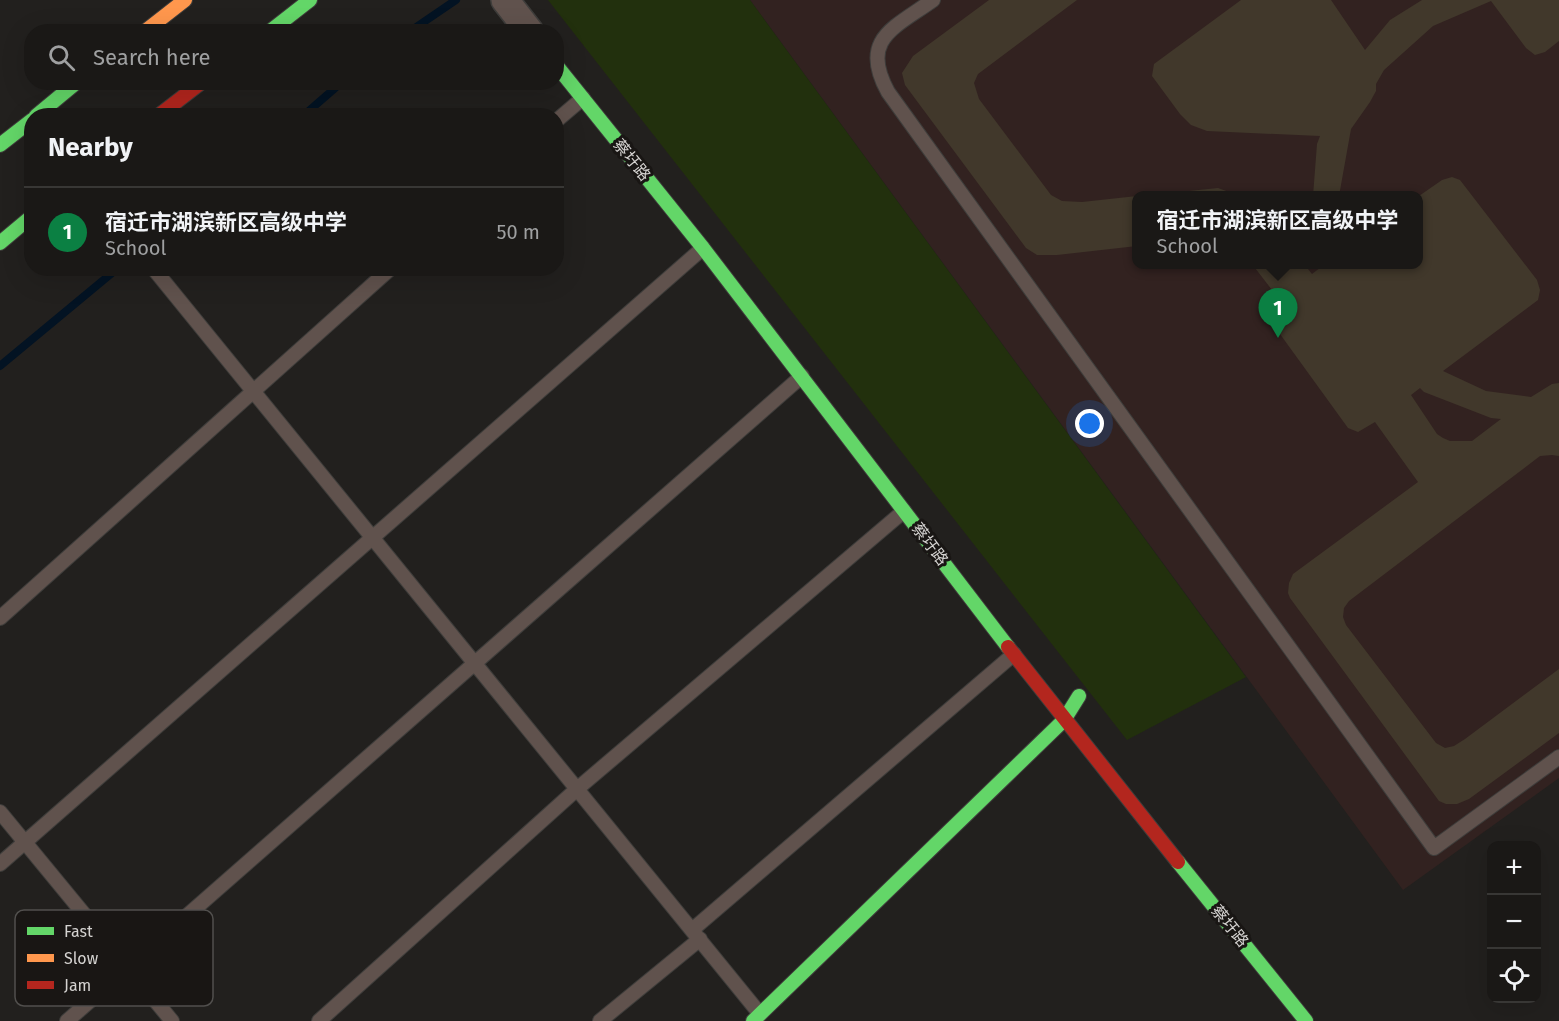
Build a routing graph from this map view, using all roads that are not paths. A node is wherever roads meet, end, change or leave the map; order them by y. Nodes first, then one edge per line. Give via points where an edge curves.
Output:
1 (185, 0) edge
2 (310, 0) edge
3 (505, 0) edge
4 (933, 0) edge
5 (154, 24) edge
6 (279, 24) edge
7 (524, 24) edge
8 (564, 75) edge
9 (67, 90) edge
10 (192, 90) edge
11 (583, 98) junction
12 (46, 108) edge
13 (168, 108) edge
14 (564, 114) edge
15 (24, 126) edge
16 (0, 145) edge
17 (24, 223) edge
18 (0, 243) edge
19 (703, 248) junction
20 (159, 276) edge
21 (383, 276) edge
22 (802, 376) junction
23 (253, 392) junction
24 (904, 511) junction
25 (372, 538) junction
26 (0, 618) edge
27 (1014, 654) junction
28 (474, 663) junction
29 (1079, 696) dead end
30 (1065, 720) junction
31 (1559, 757) edge
32 (577, 789) junction
33 (0, 812) edge
34 (25, 842) junction
35 (0, 864) edge
36 (81, 910) edge
37 (194, 910) edge
38 (696, 935) junction
39 (84, 1006) edge
40 (160, 1006) edge
41 (757, 1018) edge
42 (67, 1021) edge
43 (172, 1021) edge
44 (319, 1021) edge
45 (600, 1021) edge
46 (1306, 1021) edge

1 - 5 main road
2 - 6 main road
3 - 7 street
4 - 31 lane via 882,40 876,65 888,92 1434,848
8 - 11 main road, 蔡圩路
9 - 12 main road
10 - 13 main road
11 - 14 lane
11 - 19 main road, 蔡圩路
15 - 16 main road
17 - 18 main road
19 - 22 main road, 蔡圩路
19 - 25 lane
20 - 23 lane
21 - 23 lane
22 - 24 main road, 蔡圩路
22 - 28 lane
23 - 25 lane
23 - 26 lane
24 - 27 main road, 蔡圩路
24 - 32 lane
25 - 28 lane
25 - 34 lane
27 - 30 main road, 蔡圩路
27 - 38 lane
28 - 32 lane
28 - 37 lane
29 - 30 main road
30 - 41 main road
30 - 46 main road, 蔡圩路
32 - 38 lane
32 - 44 lane
33 - 34 lane
34 - 35 lane
34 - 36 lane
38 - 41 lane
38 - 45 lane
39 - 42 lane
40 - 43 lane

